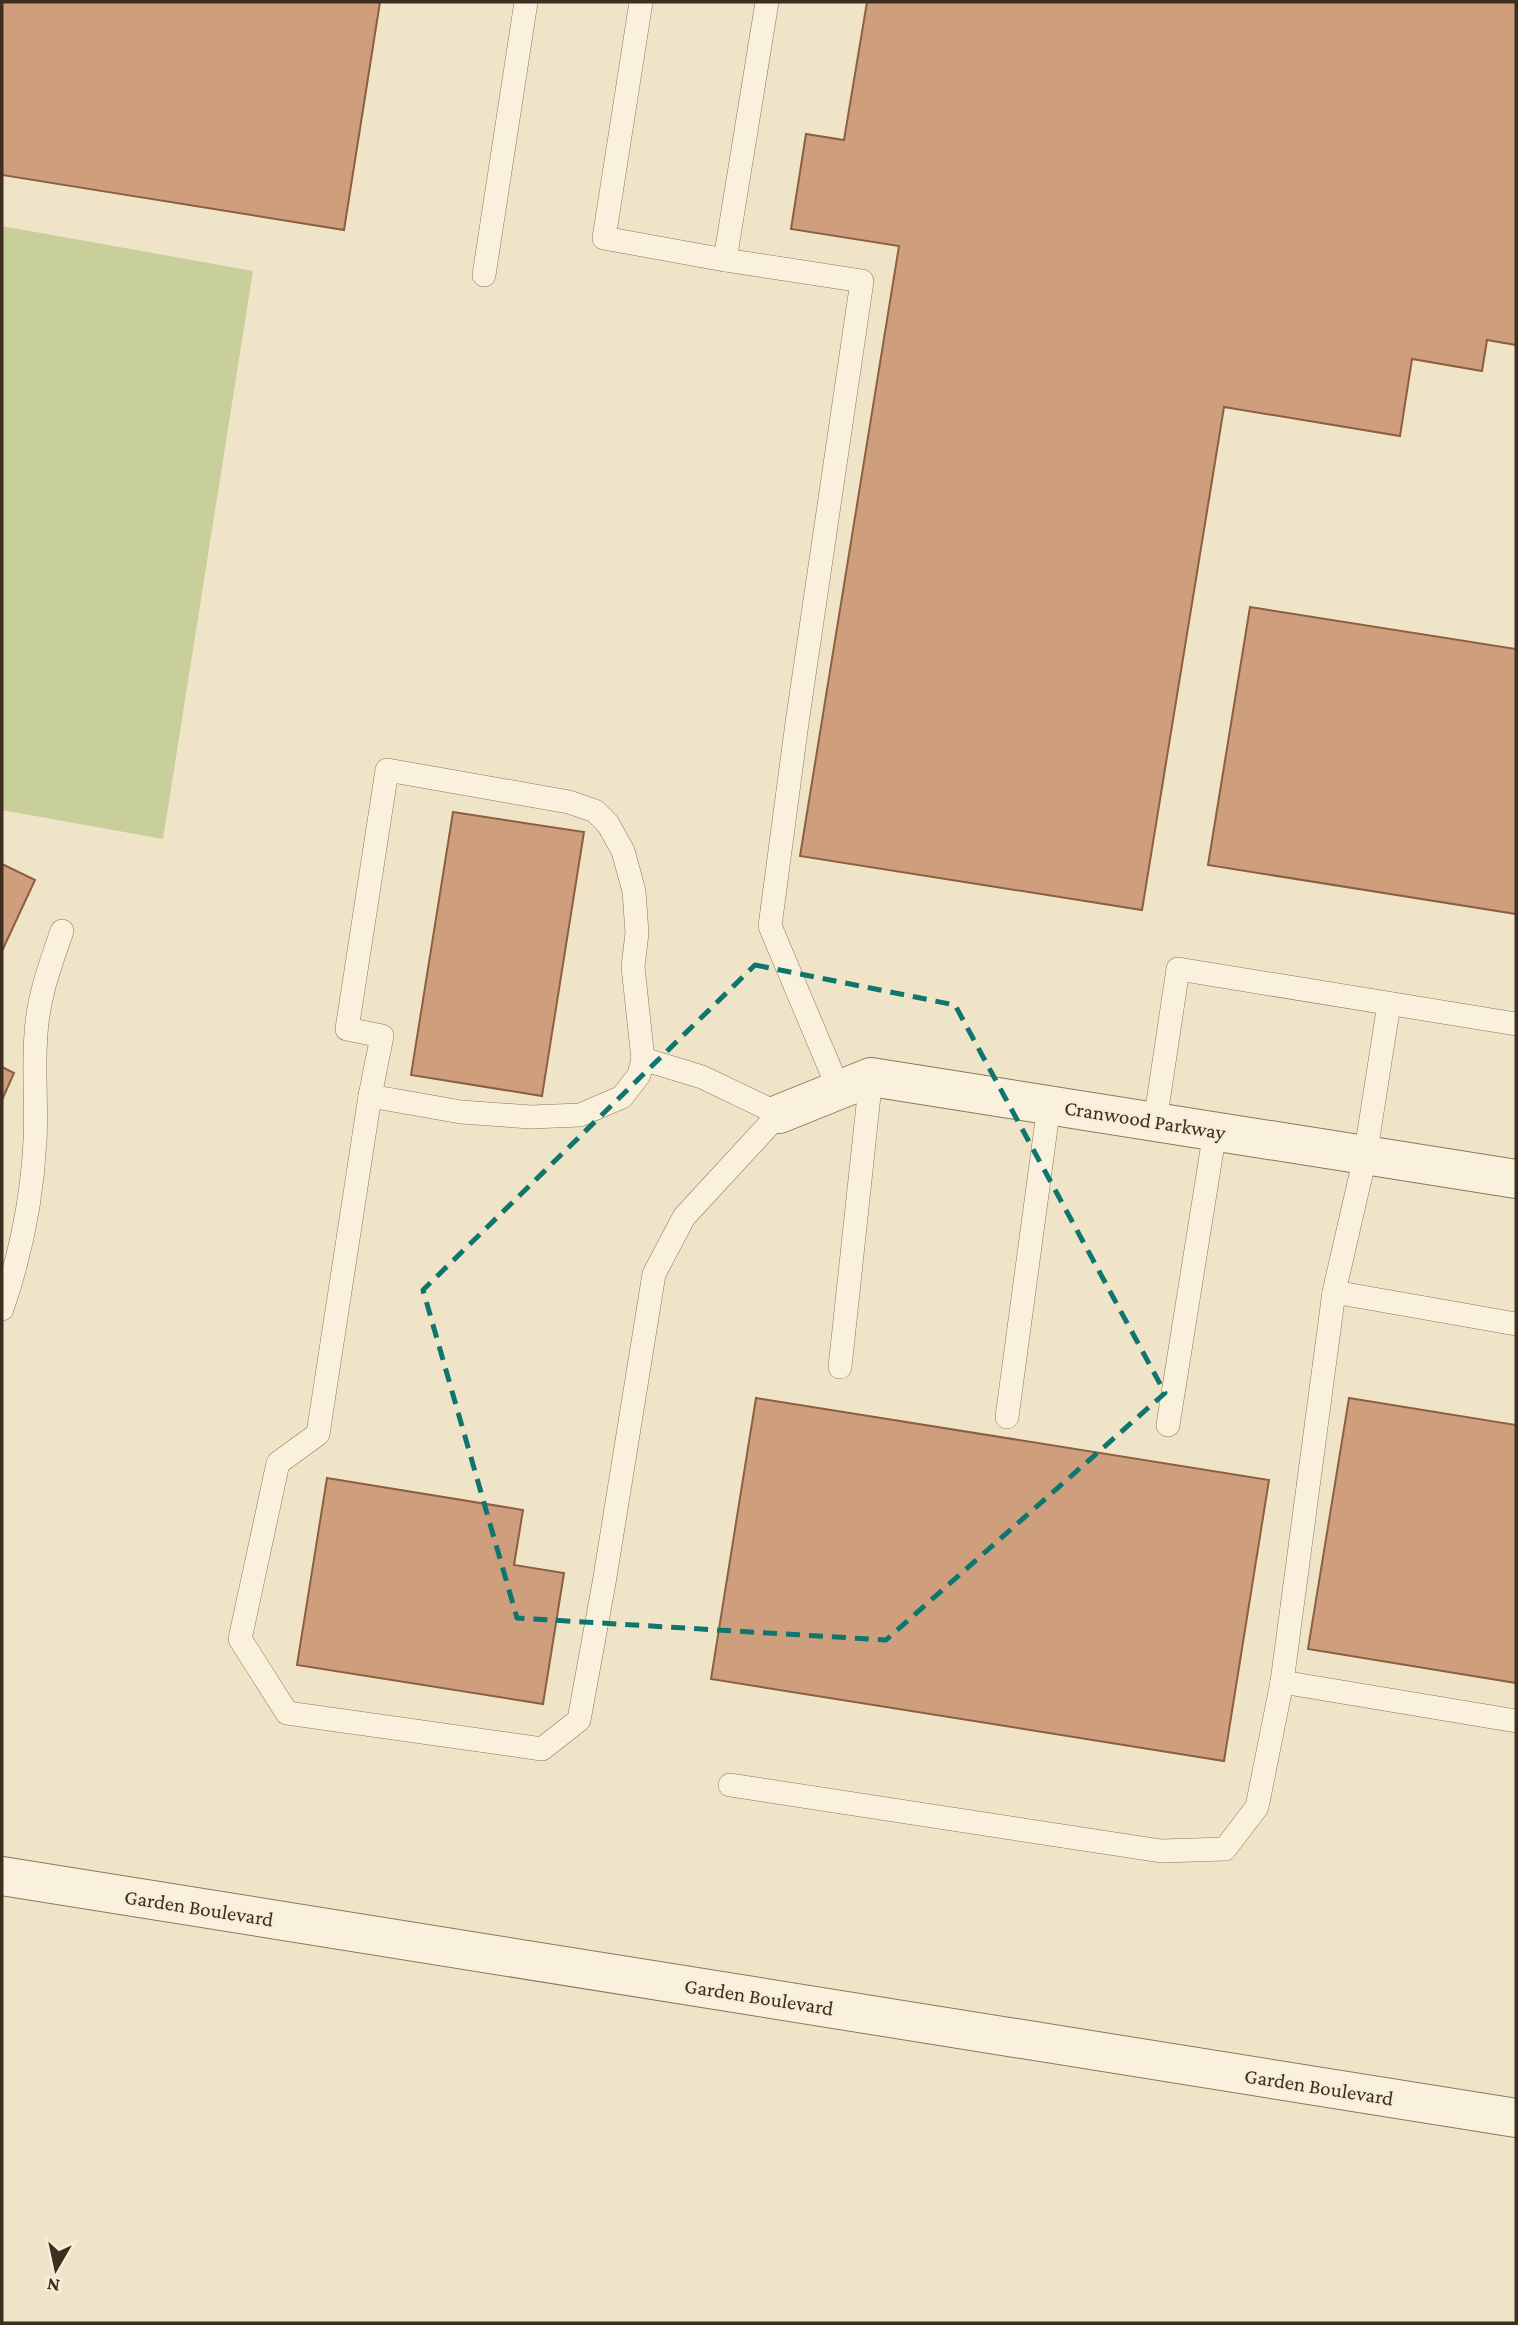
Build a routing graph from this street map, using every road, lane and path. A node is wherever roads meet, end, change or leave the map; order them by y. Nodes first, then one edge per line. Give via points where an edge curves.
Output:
1 (526, 2) edge
2 (641, 2) edge
3 (767, 2) edge
4 (725, 260) junction
5 (484, 275) dead end
6 (62, 931) dead end
7 (1388, 1004) junction
8 (1516, 1024) edge
9 (643, 1059) junction
10 (855, 1083) junction
11 (370, 1096) junction
12 (1049, 1105) junction
13 (779, 1114) junction
14 (1155, 1122) junction
15 (1215, 1131) junction
16 (1365, 1157) junction
17 (1516, 1179) edge
18 (1334, 1292) junction
19 (2, 1308) edge
20 (1516, 1324) edge
21 (840, 1367) dead end
22 (1007, 1417) dead end
23 (1168, 1425) dead end
24 (1282, 1682) junction
25 (1516, 1721) edge
26 (730, 1786) dead end
27 (2, 1876) edge
28 (1516, 2118) edge

1 - 5 lane
2 - 4 lane via 604,238
3 - 4 lane
4 - 10 lane via 862,281 770,926
6 - 19 lane via 44,981 36,1034 36,1141 28,1218
7 - 8 lane
7 - 14 lane via 1178,969
7 - 16 lane
9 - 11 lane via 639,1075 622,1097 580,1115 461,1112
9 - 11 lane via 633,967 637,933 634,891 623,851 608,824 595,811 569,802 387,770 347,1029 382,1036
9 - 13 lane via 702,1077
10 - 12 street, Cranwood Parkway
10 - 13 street
10 - 21 lane
11 - 13 lane via 318,1434 278,1463 240,1639 287,1713 542,1749 579,1720 654,1274 684,1217
12 - 14 street, Cranwood Parkway
12 - 22 lane
14 - 15 street, Cranwood Parkway
15 - 16 street, Cranwood Parkway
15 - 23 lane
16 - 17 street, Cranwood Parkway
16 - 18 lane
18 - 20 lane
18 - 24 lane
24 - 25 lane
24 - 26 lane via 1257,1807 1225,1849 1161,1851
27 - 28 street, Garden Boulevard

